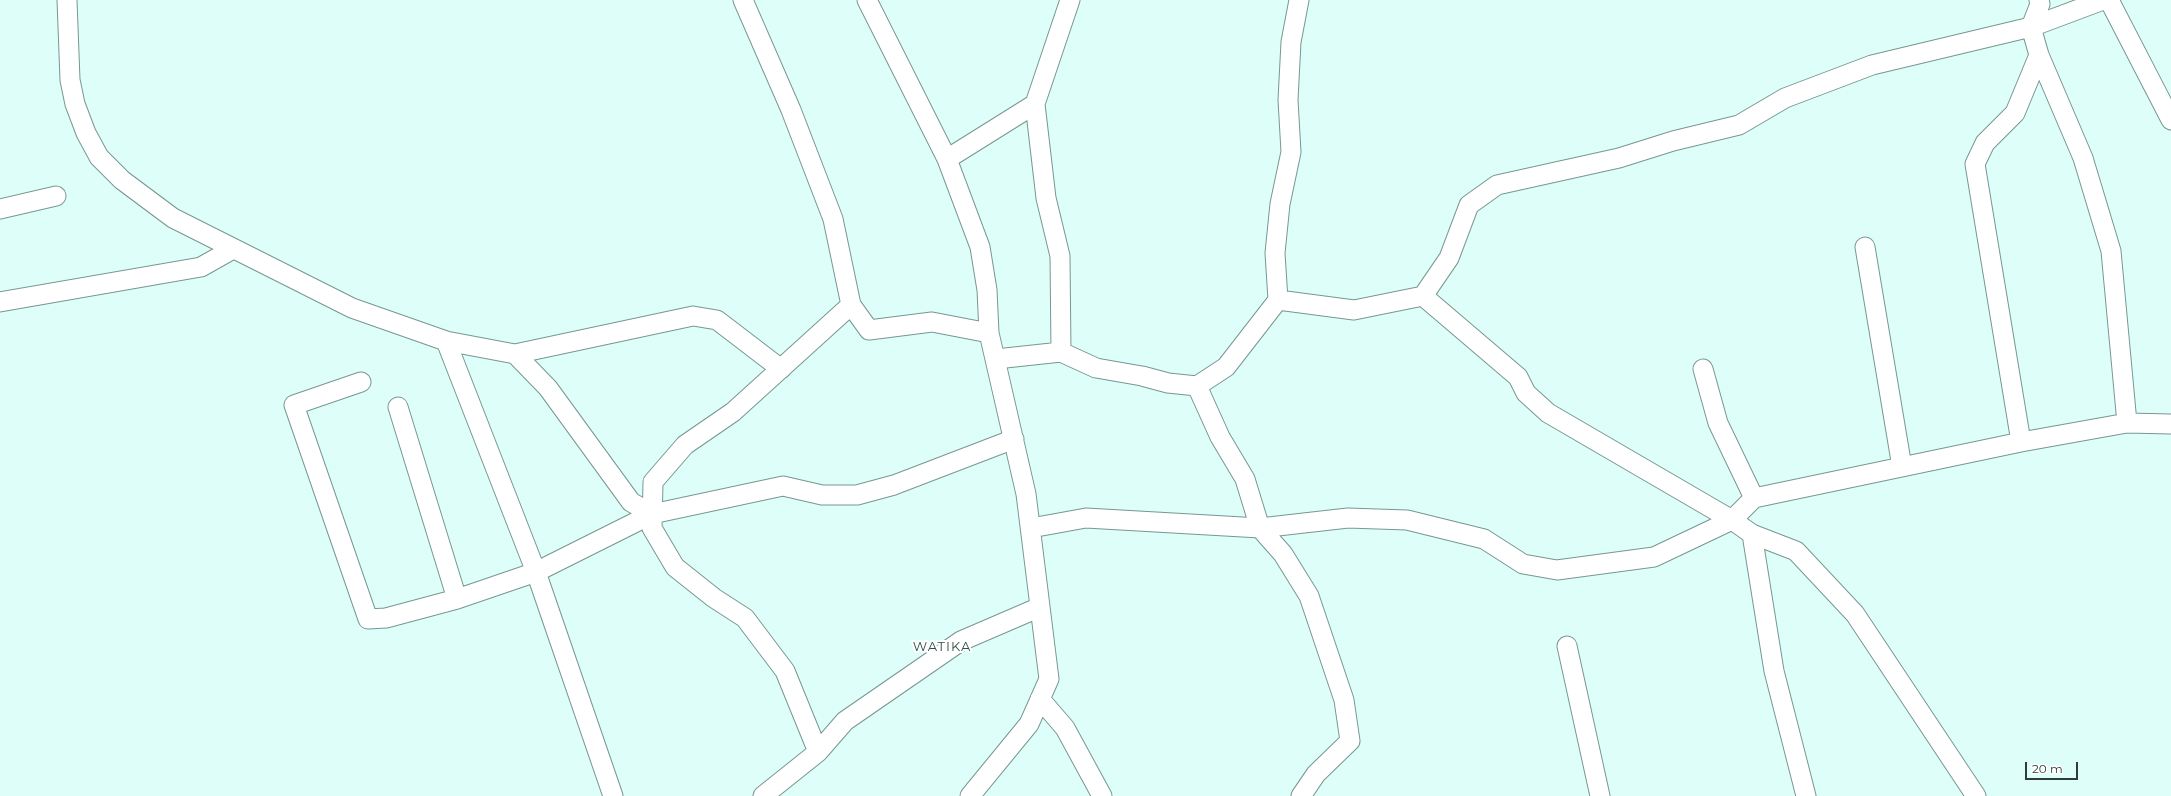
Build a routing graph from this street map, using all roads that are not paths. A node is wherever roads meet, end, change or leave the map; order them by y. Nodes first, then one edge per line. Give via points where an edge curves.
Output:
1 (67, 0) edge
2 (743, 0) edge
3 (867, 0) edge
4 (1070, 0) edge
5 (1299, 0) edge
6 (2039, 0) edge
7 (2102, 0) edge
8 (2109, 0) edge
9 (2031, 27) junction
10 (2039, 55) junction
11 (1034, 104) junction
12 (2171, 120) edge
13 (947, 159) junction
14 (56, 196) dead end
15 (0, 206) edge
16 (1865, 247) dead end
17 (234, 249) junction
18 (1423, 296) junction
19 (1278, 300) junction
20 (0, 302) edge
21 (851, 305) junction
22 (989, 333) junction
23 (446, 341) junction
24 (1061, 352) junction
25 (516, 354) junction
26 (996, 359) junction
27 (781, 369) junction
28 (1703, 369) dead end
29 (361, 382) dead end
30 (1197, 386) junction
31 (398, 407) dead end
32 (2127, 423) junction
33 (2171, 424) edge
34 (1014, 439) junction
35 (2021, 442) junction
36 (1902, 467) junction
37 (1754, 498) junction
38 (652, 514) junction
39 (1732, 520) junction
40 (1031, 528) junction
41 (1260, 528) junction
42 (1752, 534) junction
43 (536, 572) junction
44 (457, 600) junction
45 (1040, 607) junction
46 (1567, 646) dead end
47 (1040, 699) junction
48 (818, 752) junction
49 (613, 796) edge
50 (763, 796) edge
51 (970, 796) edge
52 (1102, 796) edge
53 (1301, 796) edge
54 (1600, 796) edge
55 (1806, 796) edge
56 (1976, 796) edge

1 - 17 street via 70,80 75,104 99,156 122,180 172,218
2 - 21 street via 791,110 833,219
3 - 13 street
4 - 11 street
5 - 19 street via 1291,42 1288,100 1291,152 1280,204 1275,253
6 - 9 street via 2040,4
7 - 9 street
8 - 12 street
9 - 10 street
9 - 18 street via 1872,65 1785,98 1739,125 1673,141 1619,158 1497,185 1469,205 1449,258
10 - 32 street via 2083,158 2110,251
10 - 35 street via 2015,113 1985,143 1975,164
11 - 13 street
11 - 24 street via 1046,198 1060,256
13 - 22 street via 980,247 987,290
14 - 15 street
16 - 36 street
17 - 20 street via 200,267
17 - 23 street via 352,308
18 - 19 street via 1354,310
18 - 39 street via 1518,377 1526,393 1548,413
19 - 30 street via 1226,367
21 - 22 street via 869,330 932,322
21 - 27 street
22 - 26 street
23 - 25 street
23 - 43 street
24 - 26 street
24 - 30 street via 1096,368 1168,383
25 - 27 street via 693,316 716,320
25 - 38 street via 548,388 631,502
26 - 34 street
27 - 38 street via 733,412 686,445 653,482
28 - 37 street via 1718,423
29 - 44 street via 294,405 368,619 386,618
30 - 41 street via 1220,438 1245,478
31 - 44 street
32 - 33 street
32 - 35 street
34 - 38 street via 894,485 857,495 822,495 783,486
34 - 40 street
35 - 36 street
36 - 37 street
37 - 39 street
38 - 43 street
38 - 48 street via 652,528 675,567 714,598 745,618 785,671
39 - 41 street via 1654,557 1558,570 1523,564 1484,539 1406,520 1348,518
39 - 42 street
40 - 41 street via 1086,518
40 - 45 street
41 - 53 street via 1283,554 1308,596 1344,700 1350,741 1316,774
42 - 55 street via 1774,671
42 - 56 street via 1796,551 1855,614
43 - 44 street
43 - 49 street
45 - 47 street via 1049,679
45 - 48 street via 961,641 845,721
46 - 54 street
47 - 51 street via 1029,724
47 - 52 street via 1065,728
48 - 50 street

